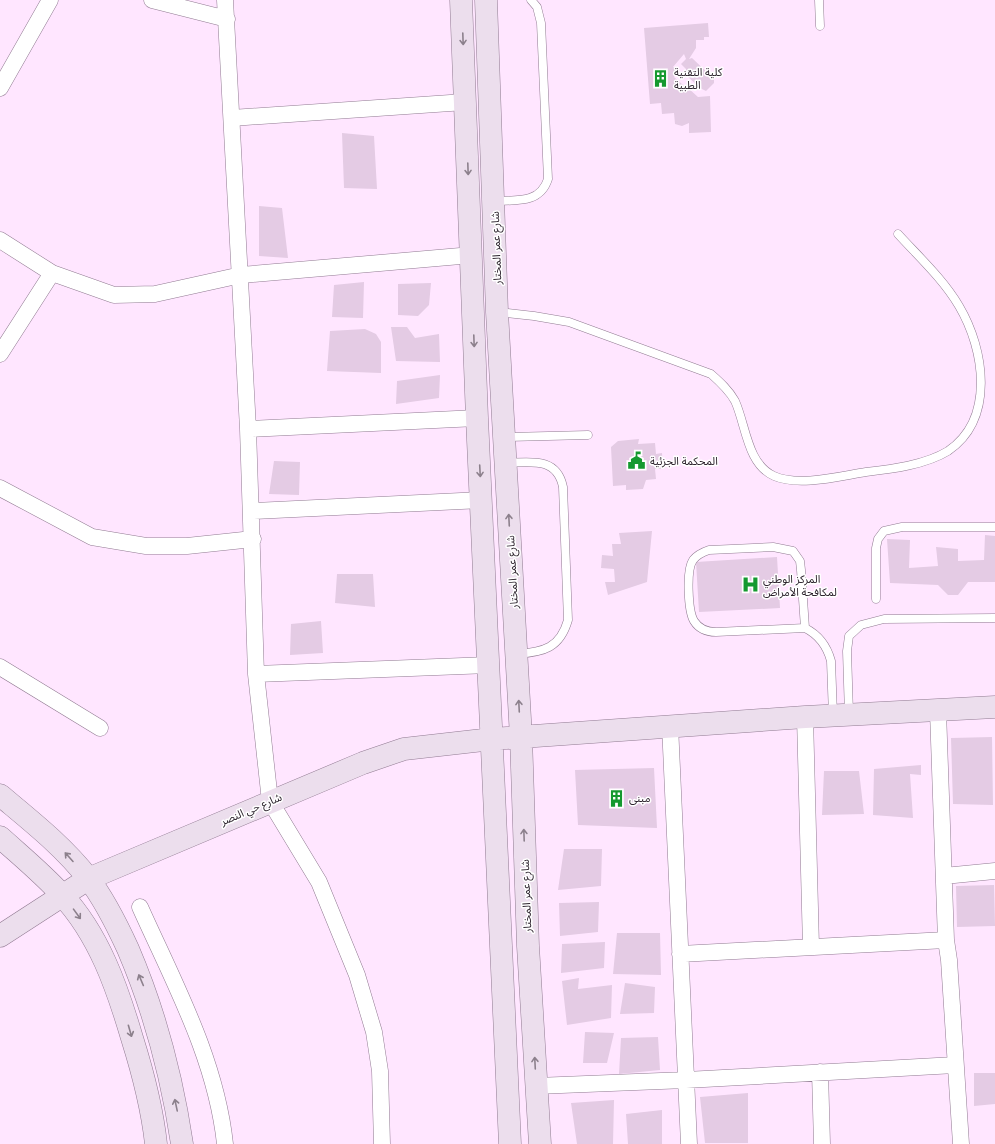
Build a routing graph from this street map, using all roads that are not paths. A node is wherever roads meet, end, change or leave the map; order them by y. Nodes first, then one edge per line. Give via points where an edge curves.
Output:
1 (50, 0) edge
2 (152, 0) edge
3 (226, 0) edge
4 (461, 0) edge
5 (486, 0) edge
6 (531, 0) edge
7 (819, 0) edge
8 (227, 19) junction
9 (820, 26) dead end
10 (0, 88) edge
11 (465, 102) junction
12 (232, 118) junction
13 (494, 201) junction
14 (898, 234) dead end
15 (0, 240) edge
16 (472, 255) junction
17 (52, 273) junction
18 (241, 275) junction
19 (473, 312) junction
20 (497, 312) junction
21 (0, 354) edge
22 (477, 418) junction
23 (248, 429) junction
24 (588, 435) dead end
25 (504, 437) junction
26 (506, 463) junction
27 (0, 488) edge
28 (482, 500) junction
29 (252, 511) junction
30 (995, 527) edge
31 (253, 540) junction
32 (876, 599) dead end
33 (995, 618) edge
34 (805, 628) junction
35 (516, 654) junction
36 (489, 665) junction
37 (0, 667) edge
38 (256, 674) junction
39 (995, 708) edge
40 (938, 711) junction
41 (841, 715) junction
42 (805, 717) junction
43 (670, 725) junction
44 (100, 728) dead end
45 (521, 737) junction
46 (492, 739) junction
47 (0, 795) edge
48 (270, 801) junction
49 (0, 837) edge
50 (995, 871) edge
51 (944, 876) junction
52 (88, 878) junction
53 (62, 895) junction
54 (140, 907) dead end
55 (0, 936) edge
56 (946, 940) junction
57 (528, 946) junction
58 (501, 947) junction
59 (811, 947) junction
60 (680, 954) junction
61 (955, 1064) junction
62 (820, 1072) junction
63 (686, 1080) junction
64 (171, 1081) junction
65 (536, 1086) junction
66 (147, 1090) junction
67 (156, 1144) edge
68 (182, 1144) edge
69 (224, 1144) edge
70 (382, 1144) edge
71 (510, 1144) edge
72 (540, 1144) edge
73 (689, 1144) edge
74 (822, 1144) edge
75 (961, 1144) edge

1 - 10 street
2 - 8 street
3 - 8 street
4 -> 11 street
5 - 13 street, شارع عمر المختار
6 - 13 lane via 537,7 541,23 548,178 541,192 529,199
7 - 9 lane
8 - 12 street
11 - 12 street
11 -> 16 street
12 - 18 street
13 - 20 street, شارع عمر المختار
14 - 20 lane via 932,270 958,304 977,345 984,381 976,421 965,437 947,452 918,463 877,471 794,481 772,475 756,460 728,390 710,374 569,322
15 - 17 street
16 - 18 street
16 - 19 street
17 - 18 street via 114,295 154,294
17 - 21 street
18 - 23 street
19 - 20 street
19 -> 22 street
20 - 25 street, شارع عمر المختار
22 - 23 street
22 -> 28 street
23 - 29 street
24 - 25 lane
25 - 26 street, شارع عمر المختار
35 -> 26 street, شارع عمر المختار
26 - 35 lane via 544,463 559,475 563,487 568,608 565,631 550,648 540,652
27 - 31 street via 92,536 146,546 187,546
28 - 29 street
28 - 36 street
29 - 31 street
30 - 32 lane via 902,527 884,531 878,539 876,548
31 - 38 street
33 - 41 lane via 884,619 861,625 849,636
34 - 34 lane via 801,566 793,551 773,546 715,549 703,552 691,565 689,578 692,614 695,623 702,629 716,632
34 - 41 lane via 817,636 830,654
45 -> 35 street, شارع عمر المختار
36 - 38 street
36 - 46 street
37 - 44 street
38 - 48 street
39 - 40 street, شارع حي النصر
40 - 41 street, شارع حي النصر
40 - 51 street
41 - 42 street, شارع حي النصر
42 - 43 street, شارع حي النصر
42 - 59 street
43 - 45 street, شارع حي النصر
43 - 60 street
45 - 46 street, شارع حي النصر
57 -> 45 street, شارع عمر المختار
46 - 48 street, شارع حي النصر via 404,749
46 - 58 street
52 -> 47 street via 62,850
48 - 52 street, شارع حي النصر
48 - 70 street via 319,882 357,975 374,1032 380,1071
49 - 53 street
50 - 51 street
51 - 56 street
52 - 53 street, شارع حي النصر
64 -> 52 street via 145,990 120,931
53 - 55 street, شارع حي النصر
53 -> 66 street via 94,940 113,978
54 - 69 street via 200,1040 216,1093
56 - 59 street
56 - 61 street
57 - 58 street
65 -> 57 street, شارع عمر المختار
58 - 71 street
59 - 60 street
60 - 63 street
61 - 62 street
61 - 75 street
62 - 63 street
62 - 74 street
63 - 65 street
63 - 73 street
64 - 66 street
68 -> 64 street
65 - 72 street, شارع عمر المختار
66 - 67 street

